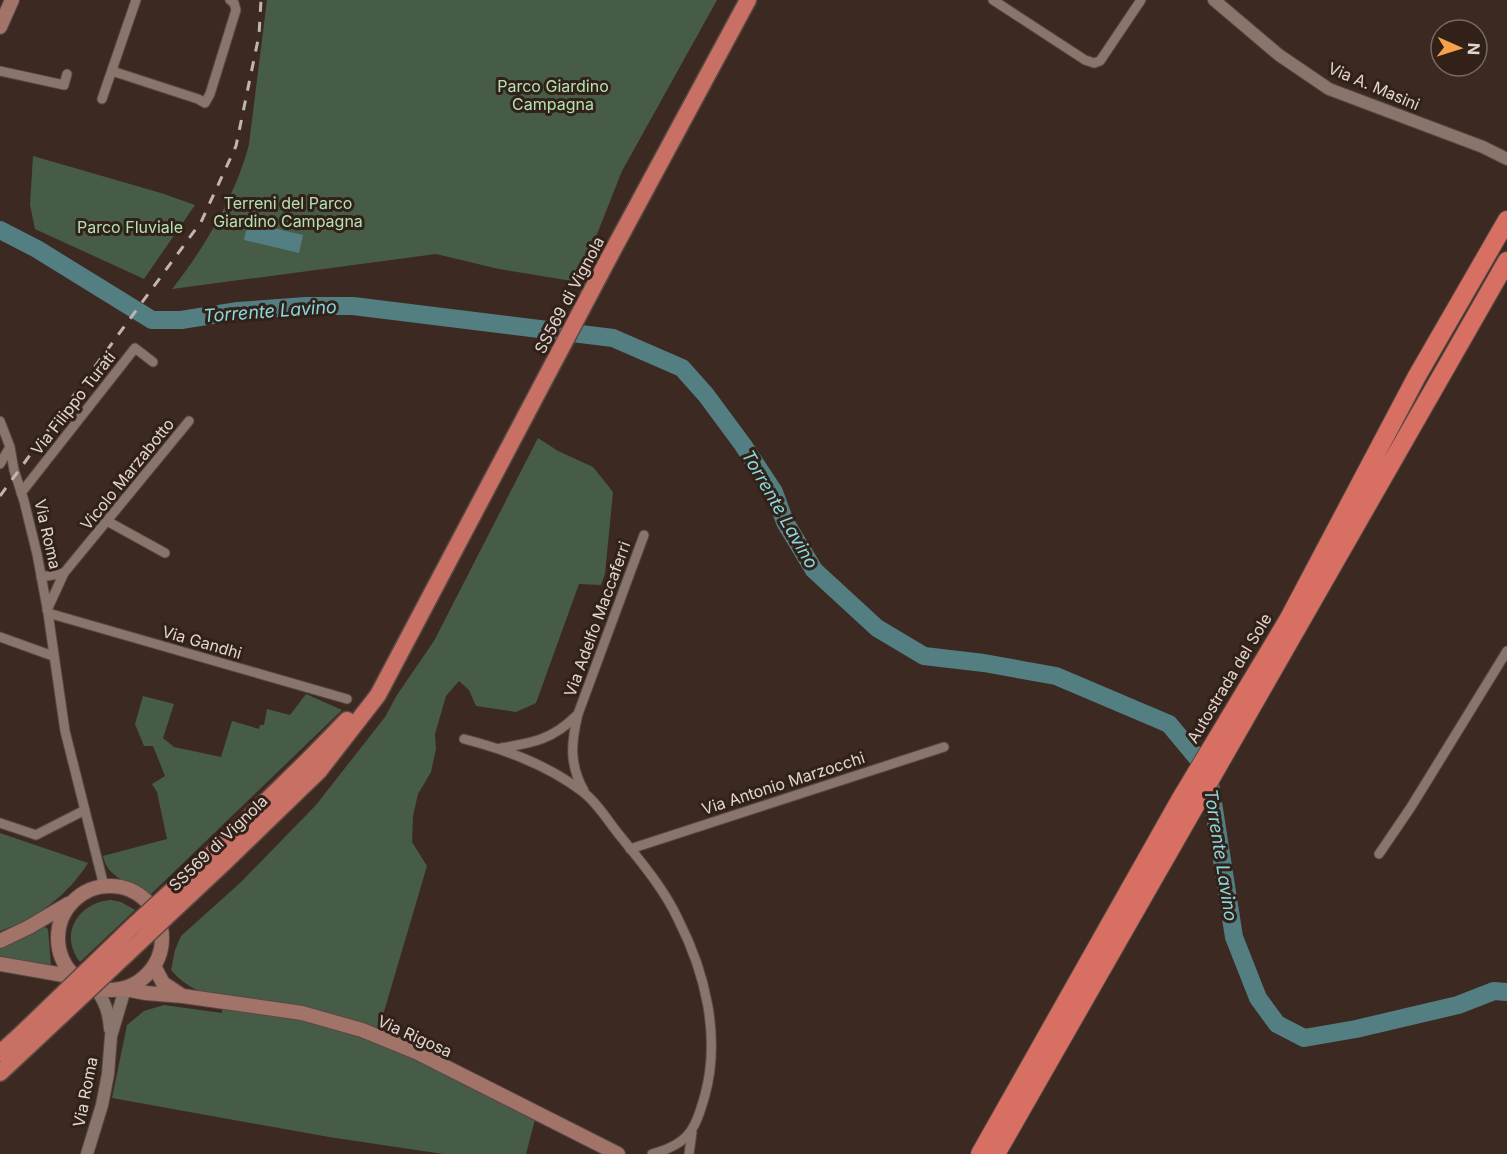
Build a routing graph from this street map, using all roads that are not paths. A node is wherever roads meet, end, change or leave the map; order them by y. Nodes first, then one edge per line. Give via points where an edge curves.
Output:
1 (12, 0) edge
2 (136, 0) edge
3 (230, 0) edge
4 (748, 0) edge
5 (993, 0) edge
6 (1141, 0) edge
7 (1214, 0) edge
8 (0, 27) edge
9 (0, 71) edge
10 (112, 71) junction
11 (67, 74) dead end
12 (102, 99) dead end
13 (1507, 159) edge
14 (1507, 220) edge
15 (1507, 261) edge
16 (153, 362) dead end
17 (0, 421) edge
18 (189, 421) dead end
19 (10, 447) junction
20 (0, 464) edge
21 (0, 470) edge
22 (14, 470) junction
23 (21, 493) junction
24 (107, 521) junction
25 (644, 535) dead end
26 (165, 553) dead end
27 (64, 573) junction
28 (41, 577) junction
29 (48, 611) junction
30 (0, 637) edge
31 (1507, 651) edge
32 (53, 656) junction
33 (347, 699) dead end
34 (578, 714) junction
35 (464, 739) dead end
36 (944, 747) dead end
37 (501, 748) junction
38 (585, 793) junction
39 (85, 810) junction
40 (0, 823) edge
41 (630, 849) junction
42 (1379, 854) dead end
43 (104, 886) junction
44 (75, 899) junction
45 (0, 941) edge
46 (0, 964) edge
47 (154, 966) junction
48 (75, 977) junction
49 (96, 989) junction
50 (125, 989) junction
51 (183, 996) junction
52 (111, 1036) junction
53 (25, 1040) junction
54 (0, 1053) edge
55 (0, 1073) edge
56 (692, 1132) junction
57 (87, 1154) edge
58 (618, 1154) edge
59 (652, 1154) edge
60 (689, 1154) edge
61 (980, 1154) edge
62 (996, 1154) edge

1 - 8 main road
2 - 10 street
3 - 10 street via 236,10 207,98
4 - 53 highway, SS569 di Vignola, bridge via 424,608 365,700 219,857 131,928
5 - 6 street via 1094,63 1100,61
7 - 13 street, Via A. Masini via 1329,89
9 - 11 street via 64,86
10 - 12 street
14 - 61 highway, Autostrada del Sole via 1417,376 1287,620 1180,800
15 - 62 highway, Autostrada del Sole
16 - 23 street, Via Filippo Turati via 135,348
17 - 19 street, Via Roma
18 - 24 street, Vicolo Marzabotto
19 - 20 street
19 - 22 street, Via Roma
21 - 22 street
22 - 23 street, Via Roma
23 - 28 street, Via Roma
24 - 26 street
24 - 27 street, Vicolo Marzabotto
25 - 34 street, Via Adelfo Maccaferri
27 - 28 street
27 - 29 street, Vicolo Marzabotto
28 - 29 street, Via Roma
29 - 32 street, Via Roma
29 - 33 street, Via Gandhi
30 - 32 street
31 - 42 street
32 - 39 street, Via Roma via 65,731
34 - 37 street, Via Adelfo Maccaferri via 545,739
34 - 38 street, Via Adelfo Maccaferri via 571,741 572,758
35 - 37 street
36 - 41 street, Via Antonio Marzocchi
37 - 38 street via 548,769
38 - 41 street
39 - 40 street via 36,836
39 - 43 street, Via Roma
41 - 56 street via 678,918 698,965 706,997 709,1079
43 - 44 main road
43 - 47 main road via 130,890 146,900 159,918 161,950
44 - 45 main road
44 - 48 main road via 64,914 58,935 62,958
46 - 48 main road
47 - 50 main road via 139,982
47 - 51 main road via 163,983
48 - 49 main road
49 - 50 main road
49 - 52 street, Via Roma via 109,1014
50 - 51 main road, Via Rigosa
50 - 52 street, Via Roma
51 - 58 main road, Via Rigosa via 302,1013 362,1030 416,1052
52 - 57 street, Via Roma via 104,1095
53 - 54 highway, SS569 di Vignola
53 - 55 highway, SS569 di Vignola
56 - 59 street via 676,1145
56 - 60 street

